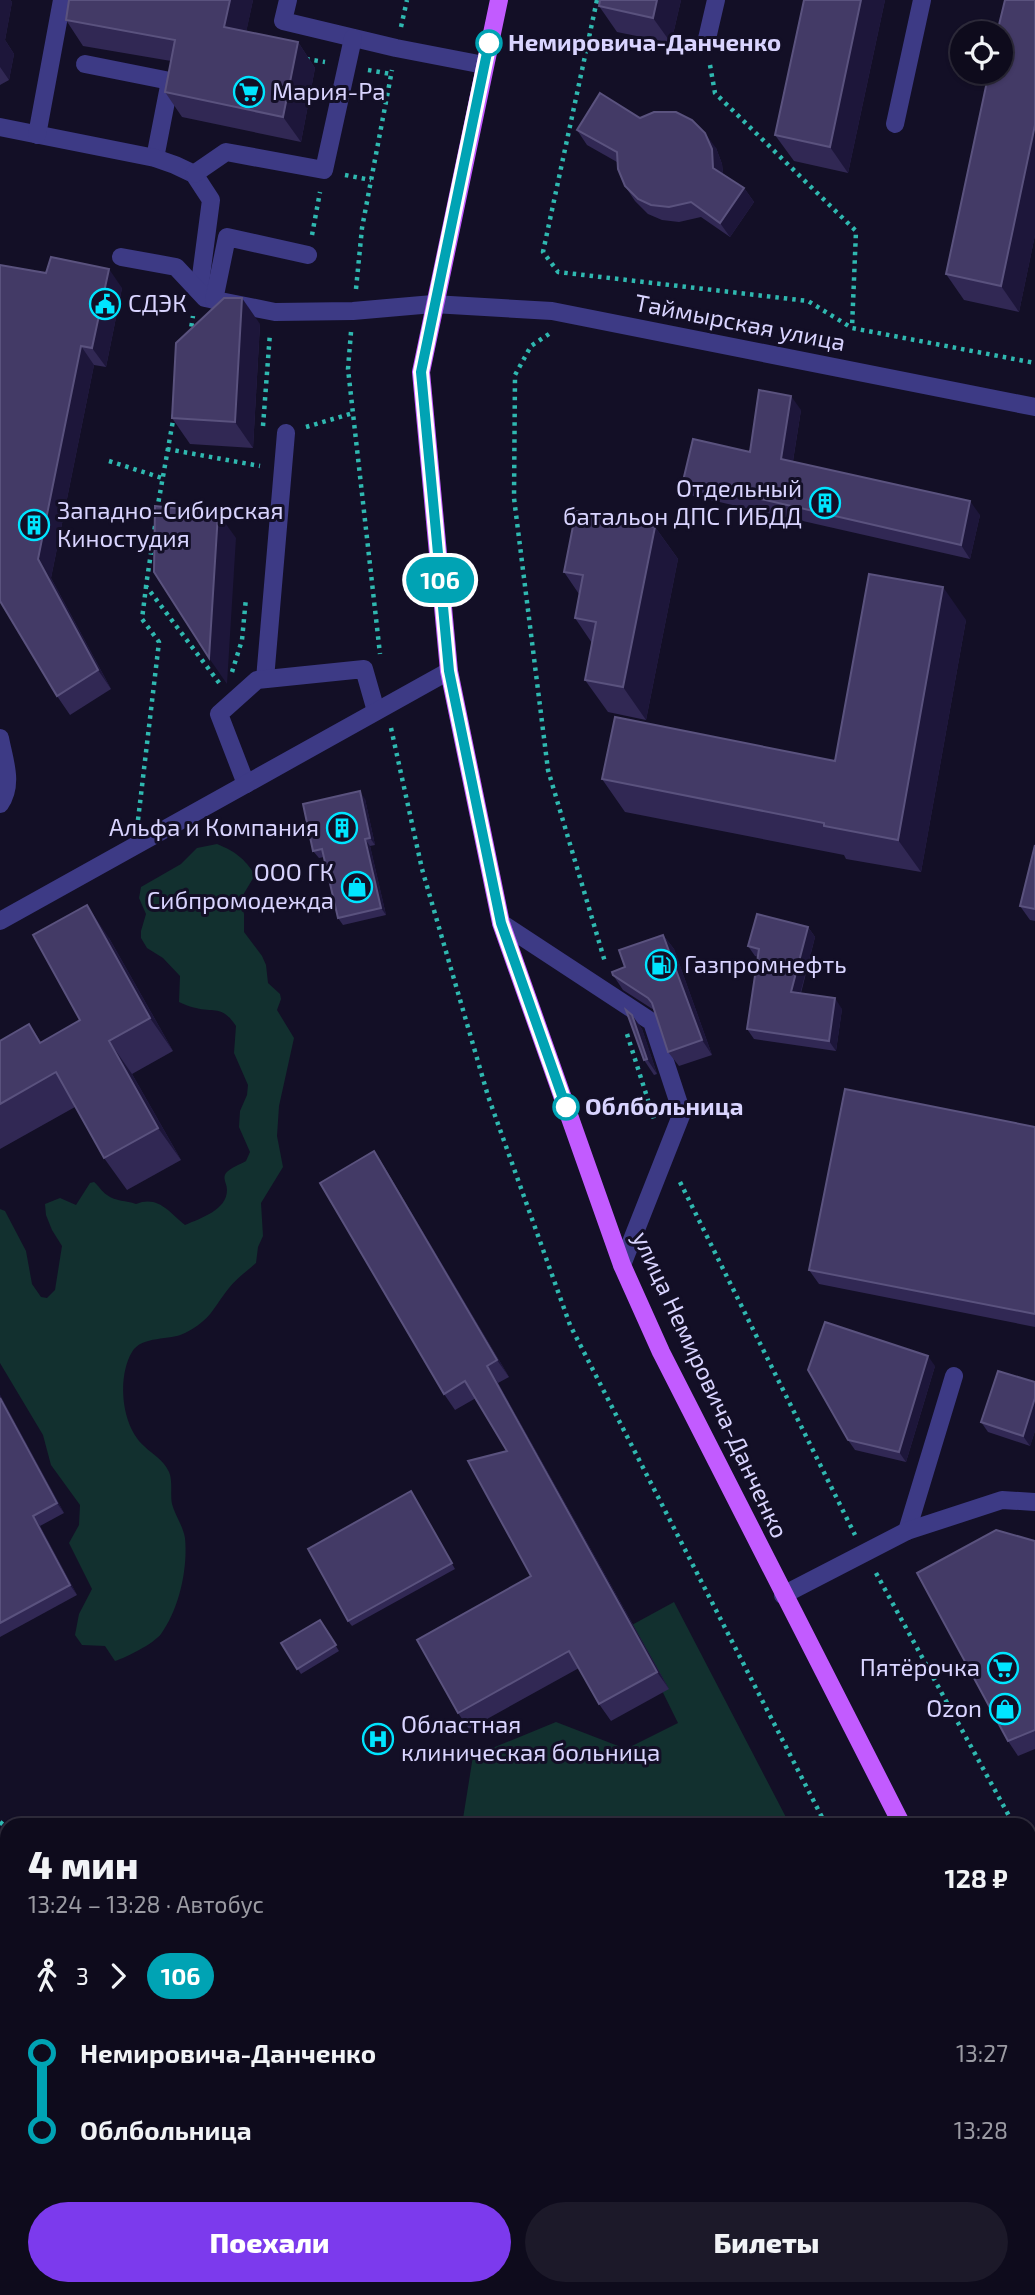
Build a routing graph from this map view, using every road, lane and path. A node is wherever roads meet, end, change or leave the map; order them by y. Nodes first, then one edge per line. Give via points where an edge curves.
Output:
1 (62, 0) edge
2 (288, 0) edge
3 (499, 0) edge
4 (597, 0) edge
5 (716, 0) edge
6 (922, 0) edge
7 (353, 38) junction
8 (706, 43) joint
9 (295, 57) edge
10 (85, 64) dead end
11 (484, 65) junction
12 (346, 66) junction
13 (391, 74) dead end
14 (895, 124) dead end
15 (0, 127) edge
16 (37, 135) junction
17 (155, 158) junction
18 (194, 174) junction
19 (308, 255) dead end
20 (121, 257) dead end
21 (206, 296) junction
22 (433, 304) junction
23 (192, 322) junction
24 (203, 326) edge
25 (852, 328) junction
26 (561, 332) dead end
27 (187, 348) edge
28 (1035, 363) edge
29 (1035, 407) edge
30 (174, 411) edge
31 (286, 433) dead end
32 (167, 449) junction
33 (109, 461) dead end
34 (260, 466) dead end
35 (162, 478) junction
36 (146, 586) junction
37 (449, 671) junction
38 (265, 679) junction
39 (233, 702) junction
40 (376, 711) junction
41 (0, 737) edge
42 (246, 784) junction
43 (0, 804) edge
44 (135, 846) junction
45 (0, 921) edge
46 (501, 923) junction
47 (615, 998) junction
48 (666, 1154) junction
49 (622, 1265) junction
50 (954, 1376) dead end
51 (1035, 1502) edge
52 (907, 1531) junction
53 (864, 1552) junction
54 (783, 1595) junction
55 (898, 1818) edge
56 (1010, 1818) edge

1 - 16 street
2 - 7 street via 283,21
3 - 11 main road, улица Немировича-Данченко
4 - 25 path via 543,252 558,272 808,301
5 - 8 street
6 - 14 street
7 - 11 street
7 - 12 street
8 - 25 path via 715,93 856,231
9 - 12 path
10 - 17 street via 170,81
11 - 22 main road, улица Немировича-Данченко
12 - 13 path
12 - 18 street via 324,170 226,152
15 - 16 street
16 - 17 street
17 - 18 street
18 - 21 street via 211,200
19 - 21 street via 228,237
20 - 21 street via 177,267
21 - 22 street, Таймырская улица via 275,312
21 - 23 path
22 - 29 street, Таймырская улица via 552,311
22 - 37 main road, улица Немировича-Данченко via 421,372
23 - 24 path
23 - 27 path
25 - 28 path
26 - 47 path via 548,334 531,346 515,375 514,498 548,770
30 - 32 path
31 - 38 street
32 - 34 path
32 - 35 path
33 - 35 path
35 - 36 path
36 - 39 path
36 - 44 path via 142,619 159,642
37 - 40 street
37 - 46 main road, улица Немировича-Данченко
38 - 39 street via 257,680
38 - 40 street via 364,669
39 - 42 street via 219,714
40 - 42 street
41 - 43 street via 8,790
42 - 44 street
44 - 45 street
46 - 47 street
46 - 49 main road, улица Немировича-Данченко
47 - 48 path
47 - 48 street via 652,1022 682,1113
48 - 49 street
48 - 53 path
49 - 54 main road, улица Немировича-Данченко
50 - 52 street
51 - 52 street via 1002,1500
52 - 53 street
53 - 54 street
53 - 56 path
54 - 55 main road, улица Немировича-Данченко

